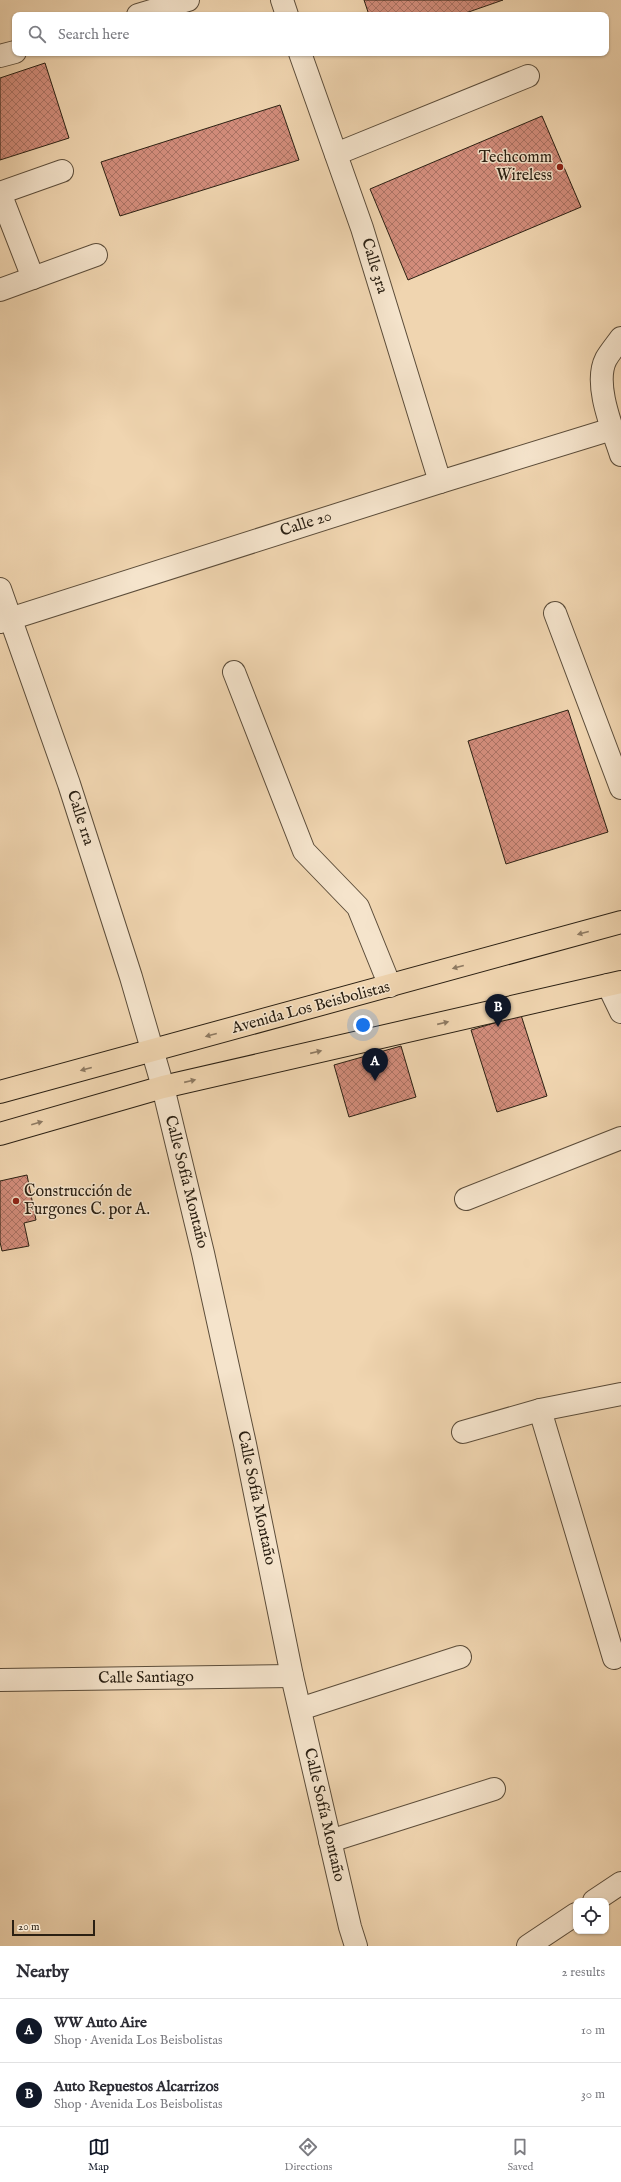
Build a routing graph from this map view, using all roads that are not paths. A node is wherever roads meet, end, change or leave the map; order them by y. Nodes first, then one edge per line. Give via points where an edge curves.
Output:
1 (188, 0) edge
2 (282, 0) edge
3 (148, 12) edge
4 (286, 12) edge
5 (12, 53) edge
6 (0, 56) edge
7 (301, 56) edge
8 (528, 76) dead end
9 (336, 154) junction
10 (62, 171) dead end
11 (96, 256) dead end
12 (33, 278) junction
13 (0, 290) edge
14 (621, 338) edge
15 (612, 429) junction
16 (621, 455) edge
17 (440, 482) junction
18 (0, 588) edge
19 (555, 613) dead end
20 (5, 620) edge
21 (234, 672) dead end
22 (621, 788) edge
23 (621, 922) edge
24 (615, 983) edge
25 (390, 986) junction
26 (621, 1012) edge
27 (152, 1051) junction
28 (163, 1087) junction
29 (0, 1092) edge
30 (0, 1134) edge
31 (621, 1138) edge
32 (466, 1199) dead end
33 (621, 1394) edge
34 (540, 1410) junction
35 (463, 1432) dead end
36 (460, 1657) dead end
37 (614, 1658) dead end
38 (292, 1676) junction
39 (0, 1680) edge
40 (300, 1709) junction
41 (494, 1789) dead end
42 (330, 1841) junction
43 (621, 1883) edge
44 (598, 1898) edge
45 (573, 1916) edge
46 (356, 1946) edge
47 (528, 1946) edge

1 - 3 street
2 - 4 street
5 - 6 street
7 - 9 street, Calle 3ra
8 - 9 street
9 - 17 street, Calle 3ra via 362,228
10 - 12 street via 0,193
11 - 12 street
12 - 13 street
14 - 15 street via 606,360 602,374 601,387
15 - 16 street
15 - 17 street, Calle 20
17 - 20 street, Calle 20
18 - 20 street, Calle 1ra
19 - 22 street
20 - 27 street, Calle 1ra via 69,784
21 - 25 street via 304,851 358,907
23 -> 25 main road, Avenida Los Beisbolistas
24 - 26 street
28 -> 24 main road
25 -> 27 main road, Avenida Los Beisbolistas
27 - 28 street, Calle Sofía Montaño
27 -> 29 main road, Avenida Los Beisbolistas
30 -> 28 main road
28 - 38 street, Calle Sofía Montaño via 205,1260
31 - 32 street
33 - 34 street
34 - 35 street
34 - 37 street
36 - 40 street
38 - 39 street, Calle Santiago
38 - 40 street, Calle Sofía Montaño
40 - 42 street, Calle Sofía Montaño
41 - 42 street
42 - 46 street, Calle Sofía Montaño
43 - 44 street
45 - 47 street

